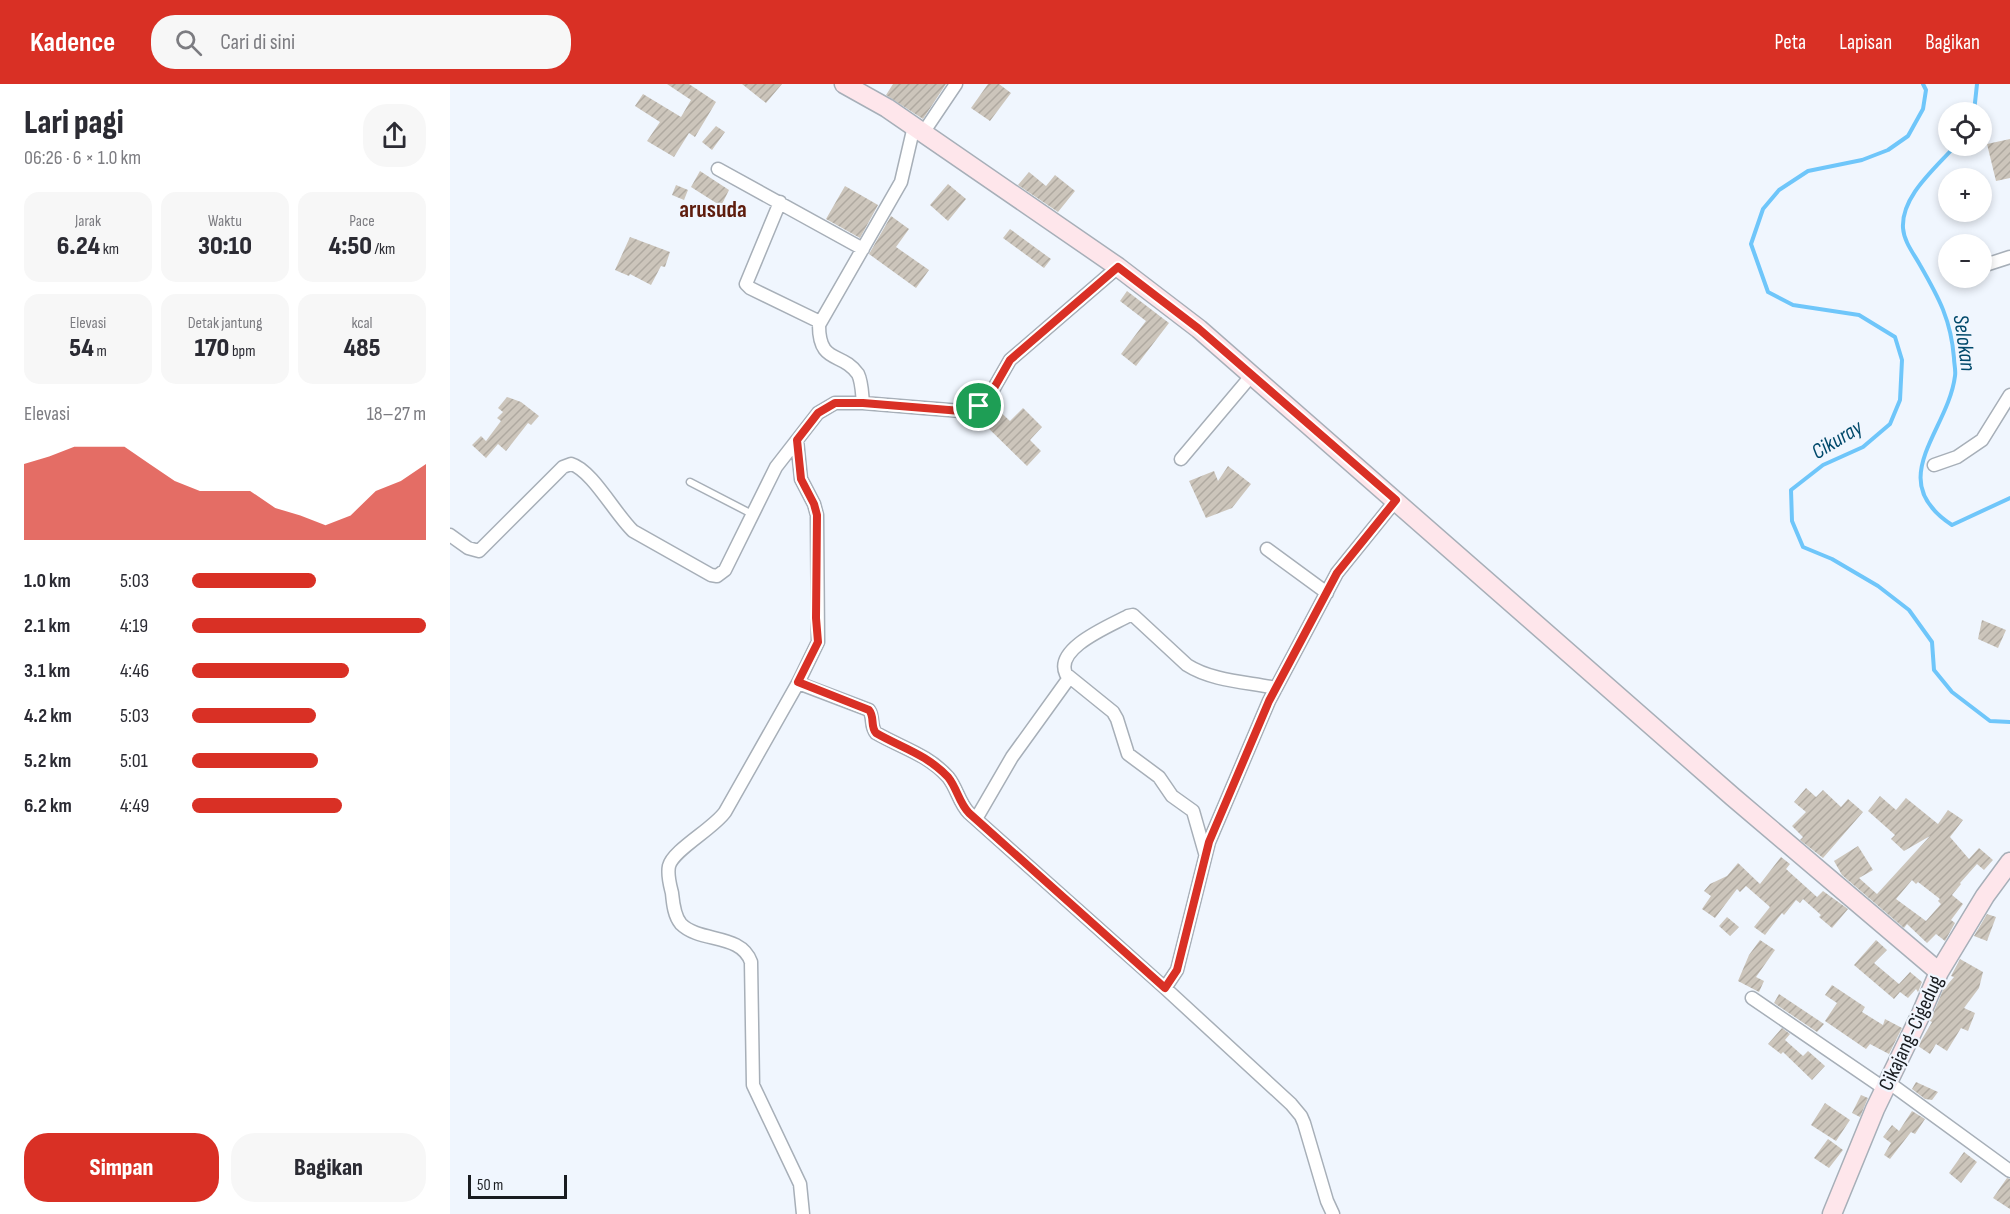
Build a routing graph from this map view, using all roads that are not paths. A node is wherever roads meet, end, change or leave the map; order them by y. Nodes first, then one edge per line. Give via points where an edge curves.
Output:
1 (844, 84) edge
2 (956, 84) edge
3 (918, 130) junction
4 (718, 168) dead end
5 (780, 202) junction
6 (863, 249) junction
7 (2010, 257) edge
8 (1992, 263) edge
9 (1118, 267) junction
10 (820, 322) junction
11 (1251, 375) junction
12 (2010, 395) edge
13 (863, 403) junction
14 (797, 440) junction
15 (1181, 459) dead end
16 (1935, 465) dead end
17 (690, 482) dead end
18 (1396, 500) junction
19 (753, 514) junction
20 (450, 535) edge
21 (1267, 549) dead end
22 (1327, 593) junction
23 (1069, 678) junction
24 (798, 682) junction
25 (1276, 688) junction
26 (976, 819) junction
27 (1205, 855) junction
28 (2010, 862) edge
29 (1939, 972) junction
30 (1165, 988) junction
31 (1752, 998) dead end
32 (1886, 1086) junction
33 (2010, 1171) edge
34 (803, 1214) edge
35 (1333, 1214) edge
36 (1832, 1214) edge

1 - 3 street
2 - 3 street
3 - 6 street via 901,182
3 - 9 street
4 - 5 street
5 - 6 street
5 - 10 street via 746,285
6 - 10 street
7 - 8 street
9 - 11 street
9 - 13 street via 1010,360 979,406 961,411
10 - 13 street via 822,348 858,375
11 - 15 street
11 - 18 street
12 - 16 street via 1982,440 1957,457
13 - 14 street via 826,406
14 - 19 street via 776,467
14 - 24 street via 801,479 817,515 819,635
17 - 19 lane
18 - 22 street via 1348,559
18 - 29 street via 1733,797
19 - 20 street via 725,570 714,576 633,531 585,471 571,464 563,467 484,548 474,551
21 - 22 street
22 - 25 street
23 - 25 street via 1064,663 1073,649 1131,615 1196,671
23 - 26 street via 1012,757
23 - 27 street via 1113,712 1128,754 1159,777 1172,796 1193,811
24 - 26 street via 869,710 874,731 928,759 950,780 965,809
24 - 34 street via 724,812 675,855 668,874 679,921 688,929 737,945 751,962 753,1084 800,1184
25 - 27 street
26 - 30 street
27 - 30 street via 1177,970
28 - 29 street, Cikajang-Cigedug
29 - 32 street, Cikajang-Cigedug
30 - 35 street via 1296,1110 1304,1123
31 - 32 street
32 - 33 street
32 - 36 street, Cikajang-Cigedug

